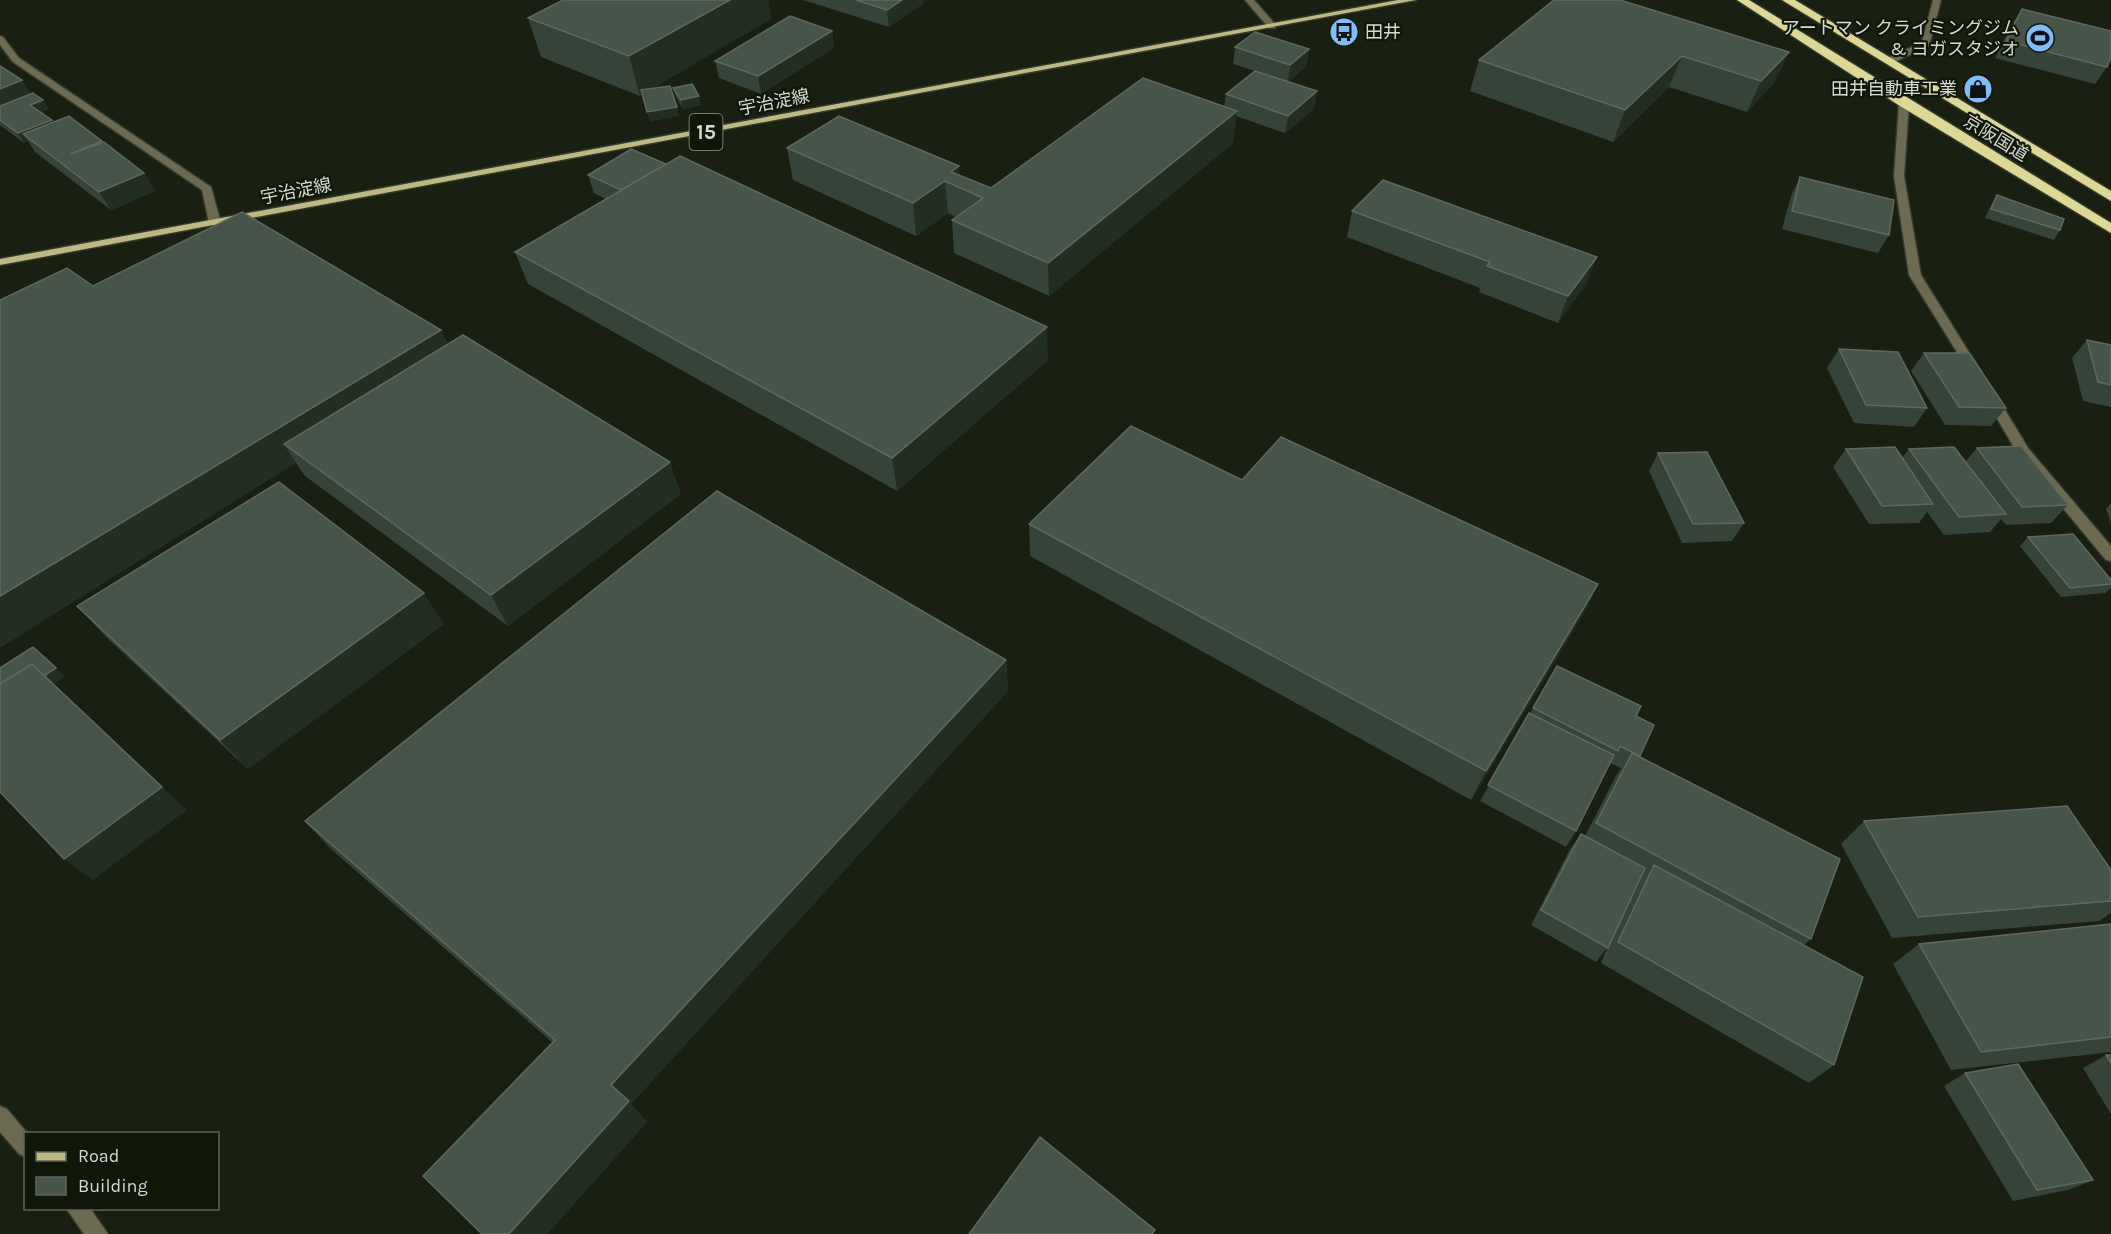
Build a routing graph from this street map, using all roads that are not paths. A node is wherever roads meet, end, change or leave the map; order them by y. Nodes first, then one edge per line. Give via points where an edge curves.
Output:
1 (1249, 0) edge
2 (1412, 0) edge
3 (1742, 0) edge
4 (1787, 0) edge
5 (1937, 0) edge
6 (1272, 26) junction
7 (0, 39) edge
8 (1889, 61) junction
9 (1904, 103) junction
10 (2111, 197) edge
11 (215, 223) junction
12 (2111, 229) edge
13 (0, 262) edge
14 (2111, 556) edge
15 (0, 1116) edge
16 (24, 1145) edge
17 (77, 1210) edge
18 (98, 1234) edge

1 - 6 street
2 - 6 main road, 宇治淀線 / 15
3 - 9 highway, 京阪国道
4 - 8 highway, 京阪国道
5 - 8 street via 1926,44
6 - 11 main road, 宇治淀線 / 15
7 - 11 street via 16,60 207,189
8 - 10 highway, 京阪国道
9 - 12 highway, 京阪国道
9 - 14 street via 1899,176 1915,275 2023,451
11 - 13 main road, 宇治淀線 / 15
15 - 16 street
17 - 18 street

